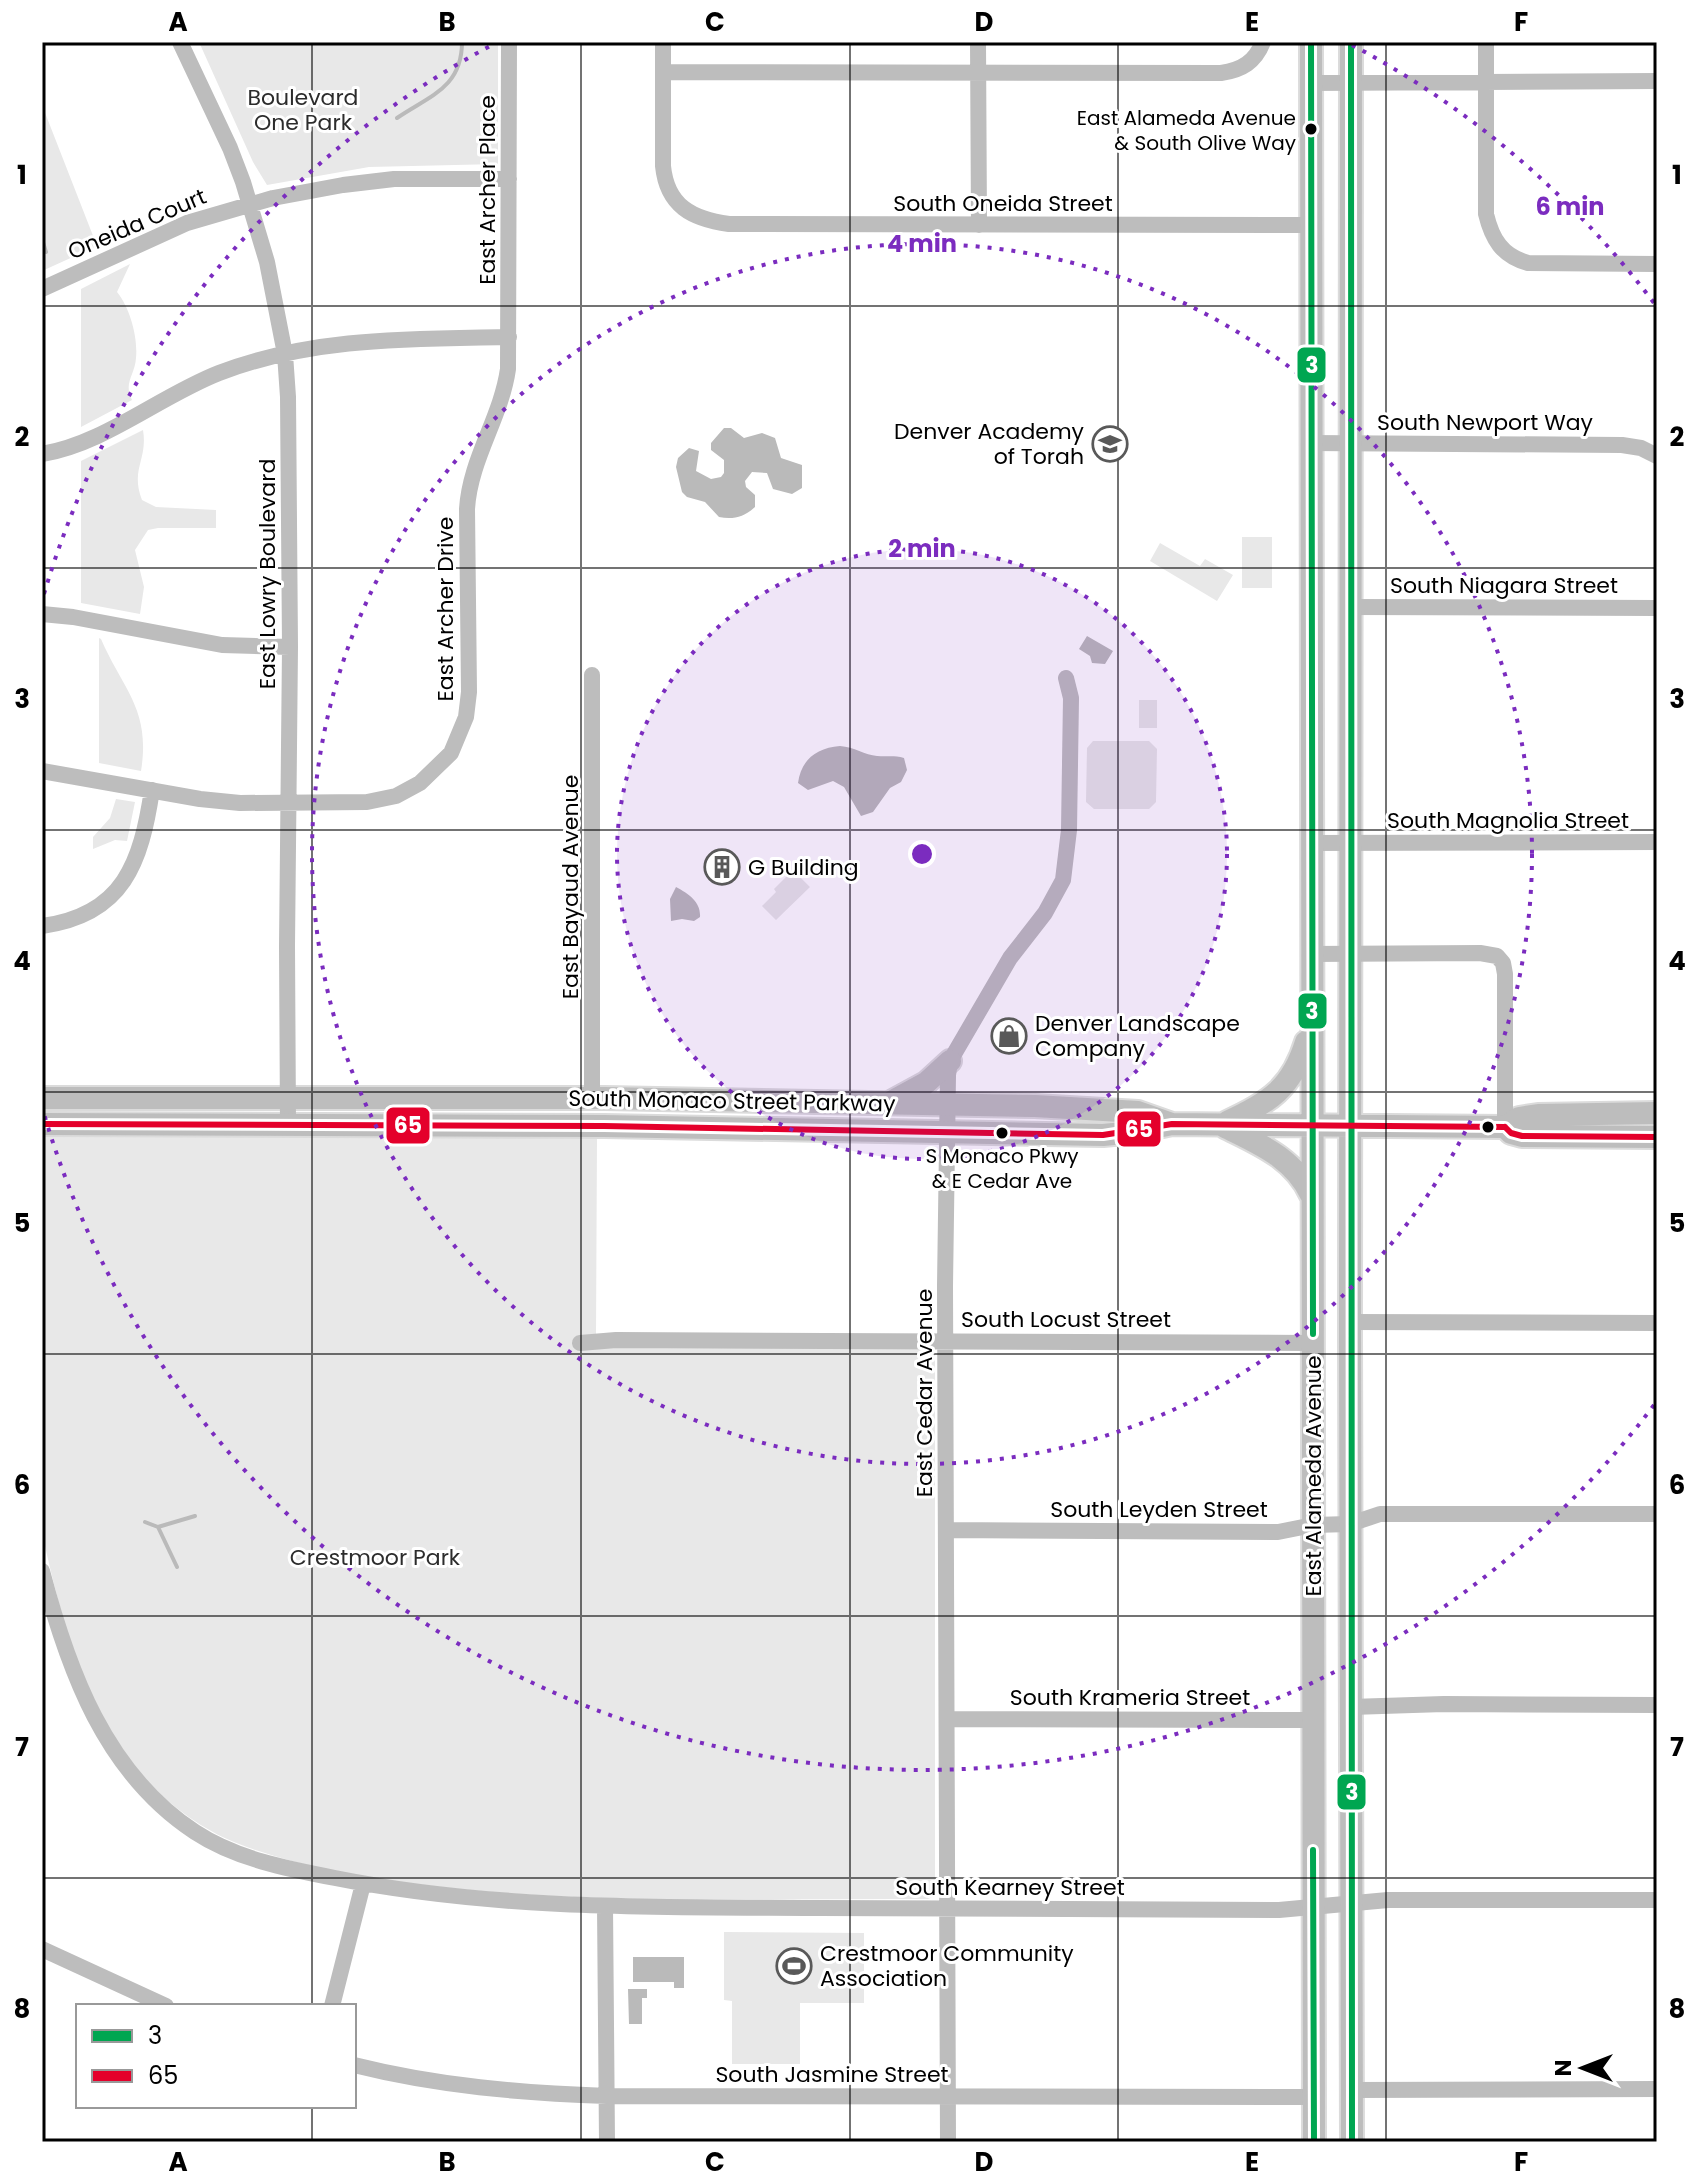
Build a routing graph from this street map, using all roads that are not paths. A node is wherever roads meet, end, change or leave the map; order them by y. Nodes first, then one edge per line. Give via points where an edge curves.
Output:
1 (180, 42) edge
2 (509, 42) edge
3 (663, 42) edge
4 (978, 42) edge
5 (1311, 42) edge
6 (1351, 42) edge
7 (1486, 42) edge
8 (1260, 49) edge
9 (663, 72) junction
10 (978, 73) junction
11 (1485, 81) junction
12 (1657, 81) edge
13 (1311, 83) junction
14 (1351, 83) junction
15 (509, 179) junction
16 (250, 203) junction
17 (979, 225) junction
18 (1310, 225) junction
19 (1657, 264) edge
20 (42, 289) edge
21 (509, 337) junction
22 (285, 354) junction
23 (1310, 443) junction
24 (1351, 443) junction
25 (42, 454) edge
26 (1657, 456) edge
27 (1351, 607) junction
28 (1657, 608) edge
29 (42, 614) edge
30 (290, 647) junction
31 (592, 675) dead end
32 (1066, 678) dead end
33 (42, 771) edge
34 (152, 790) junction
35 (288, 804) junction
36 (1351, 842) junction
37 (1657, 842) edge
38 (1310, 843) junction
39 (42, 926) edge
40 (1310, 954) junction
41 (1350, 954) junction
42 (1311, 1021) junction
43 (950, 1061) junction
44 (289, 1097) junction
45 (42, 1098) edge
46 (592, 1098) junction
47 (697, 1100) junction
48 (888, 1104) junction
49 (947, 1105) junction
50 (1657, 1113) edge
51 (42, 1124) edge
52 (1172, 1124) junction
53 (288, 1125) junction
54 (1221, 1125) junction
55 (485, 1126) junction
56 (604, 1126) junction
57 (1311, 1126) junction
58 (1351, 1127) junction
59 (1505, 1127) junction
60 (947, 1133) junction
61 (1657, 1137) edge
62 (1311, 1195) junction
63 (1350, 1322) junction
64 (1657, 1323) edge
65 (946, 1341) junction
66 (580, 1343) dead end
67 (1313, 1343) junction
68 (1657, 1514) edge
69 (1350, 1524) junction
70 (1313, 1525) junction
71 (946, 1530) junction
72 (42, 1571) edge
73 (1657, 1705) edge
74 (1351, 1707) junction
75 (947, 1719) junction
76 (1313, 1720) junction
77 (363, 1884) junction
78 (1657, 1900) edge
79 (1351, 1903) junction
80 (1314, 1905) junction
81 (605, 1906) junction
82 (947, 1908) junction
83 (42, 1949) edge
84 (162, 2004) edge
85 (333, 2004) edge
86 (356, 2065) edge
87 (1657, 2089) edge
88 (1352, 2090) junction
89 (607, 2096) junction
90 (948, 2096) junction
91 (1313, 2097) junction
92 (607, 2142) edge
93 (948, 2142) edge
94 (1314, 2142) edge
95 (1352, 2142) edge

1 - 16 street, East Lowry Boulevard
2 - 15 street, East Archer Place
3 - 9 street
4 - 10 street
5 - 13 main road, East Alameda Avenue
6 - 14 main road, East Alameda Avenue
7 - 11 street
8 - 10 street via 1244,67 1221,73
9 - 10 street
9 - 17 street, South Oneida Street via 665,185 674,200 697,216 729,224
10 - 17 street
11 - 12 street
11 - 14 street
11 - 19 street via 1486,214 1498,246 1528,263
13 - 14 street
13 - 18 main road, East Alameda Avenue
14 - 24 main road, East Alameda Avenue
15 - 16 street, Oneida Court via 361,182
15 - 21 street, East Archer Place
16 - 20 street, Oneida Court via 187,223
16 - 22 street, East Lowry Boulevard
17 - 18 street, South Oneida Street
18 - 23 main road, East Alameda Avenue
21 - 22 street via 400,338
21 - 35 street, East Archer Drive via 504,390 468,494 469,692 458,741 433,772 396,796 352,804
22 - 25 street via 200,381 83,442
22 - 30 street, East Lowry Boulevard
23 - 24 street, South Newport Way
23 - 38 main road, East Alameda Avenue
24 - 26 street, South Newport Way via 1625,445
24 - 27 main road, East Alameda Avenue
27 - 28 street, South Niagara Street
27 - 36 main road, East Alameda Avenue
29 - 30 street via 222,645
30 - 35 street, East Lowry Boulevard
31 - 46 street, East Bayaud Avenue
32 - 43 street, East Cedar Avenue via 1071,698 1063,880
33 - 34 street, East Archer Drive
34 - 35 street, East Archer Drive via 221,802
34 - 39 street via 140,850 125,880 86,913
35 - 44 street, East Lowry Boulevard
36 - 37 street, South Magnolia Street
36 - 38 street, South Magnolia Street
36 - 41 main road, East Alameda Avenue
38 - 40 main road, East Alameda Avenue
40 - 41 street
40 - 42 main road, East Alameda Avenue
41 - 58 main road, East Alameda Avenue
41 - 59 street via 1497,956 1505,974
42 - 54 main road via 1300,1059 1283,1087 1257,1108
42 - 57 main road, East Alameda Avenue
43 - 48 main road via 926,1083
43 - 49 street, East Cedar Avenue
44 - 45 main road, South Monaco Street Parkway
44 - 46 main road, South Monaco Street Parkway
44 - 53 street, East Lowry Boulevard
46 - 47 main road, South Monaco Street Parkway
46 - 55 main road via 570,1114 525,1115
47 - 48 main road, South Monaco Street Parkway
47 - 56 main road via 663,1112 621,1111 610,1115
48 - 49 main road, South Monaco Street Parkway
49 - 52 main road, South Monaco Street Parkway via 1113,1110 1144,1113
49 - 60 street, East Cedar Avenue
50 - 59 main road via 1538,1115
51 - 53 main road, South Monaco Street Parkway
52 - 54 main road, South Monaco Street Parkway
52 - 60 main road, South Monaco Street Parkway via 1103,1135
53 - 55 main road, South Monaco Street Parkway
54 - 57 main road, South Monaco Street Parkway
54 - 62 main road via 1282,1158
55 - 56 main road, South Monaco Street Parkway
56 - 60 main road, South Monaco Street Parkway
57 - 58 main road, South Monaco Street Parkway
57 - 62 main road, East Alameda Avenue
58 - 59 main road, South Monaco Street Parkway
58 - 63 main road, East Alameda Avenue
59 - 61 main road via 1522,1136
60 - 65 street, East Cedar Avenue
62 - 67 main road, East Alameda Avenue
63 - 64 street
63 - 69 main road, East Alameda Avenue
65 - 66 street, South Locust Street
65 - 67 street, South Locust Street
65 - 71 street, East Cedar Avenue
67 - 70 main road, East Alameda Avenue
68 - 69 street, South Leyden Street via 1380,1514
69 - 70 street, South Leyden Street
69 - 74 main road, East Alameda Avenue
70 - 71 street, South Leyden Street via 1278,1532
70 - 76 main road, East Alameda Avenue
71 - 75 street, East Cedar Avenue
72 - 77 street, South Kearney Street via 59,1636 95,1719 117,1756 164,1808 227,1849
73 - 74 street
74 - 79 main road, East Alameda Avenue
75 - 76 street, South Krameria Street
75 - 82 street, East Cedar Avenue
76 - 80 main road, East Alameda Avenue
77 - 81 street, South Kearney Street via 463,1899
77 - 85 street
78 - 79 street, South Kearney Street
79 - 80 street, South Kearney Street
79 - 88 main road, East Alameda Avenue
80 - 82 street, South Kearney Street via 1279,1910
80 - 91 main road, East Alameda Avenue
81 - 82 street, South Kearney Street
81 - 89 street
82 - 90 street, East Cedar Avenue
83 - 84 street
86 - 89 street, South Jasmine Street via 469,2087
87 - 88 street
88 - 95 main road, East Alameda Avenue
89 - 90 street, South Jasmine Street
89 - 92 street
90 - 91 street, South Jasmine Street
90 - 93 street, East Cedar Avenue
91 - 94 main road, East Alameda Avenue

